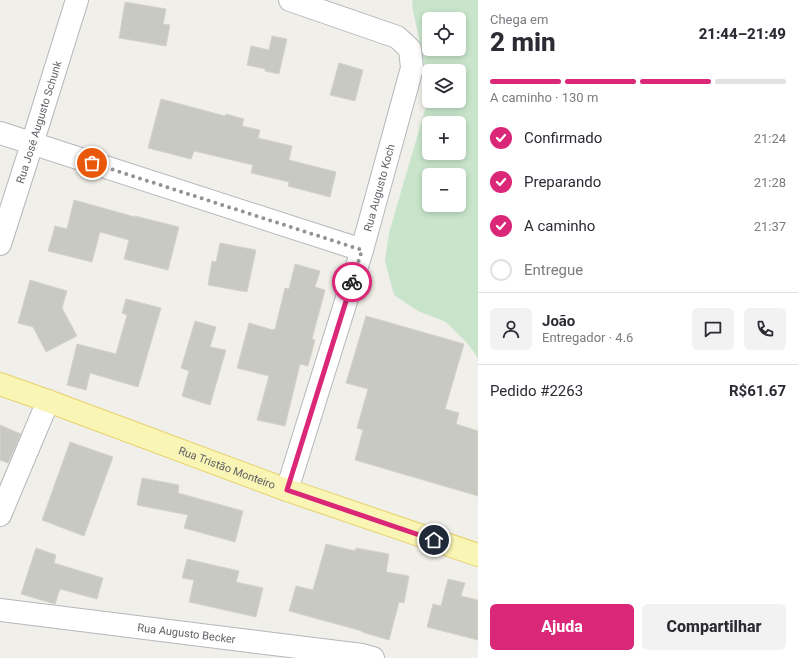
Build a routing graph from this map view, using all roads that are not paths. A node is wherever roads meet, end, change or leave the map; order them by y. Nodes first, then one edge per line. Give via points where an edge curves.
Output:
1 (76, 0) edge
2 (290, 0) edge
3 (0, 133) edge
4 (32, 144) junction
5 (0, 244) edge
6 (362, 250) junction
7 (0, 384) edge
8 (48, 401) junction
9 (287, 490) junction
10 (0, 515) edge
11 (478, 556) edge
12 (0, 610) edge
13 (373, 658) edge

1 - 4 street, Rua José Augusto Schunk
2 - 6 street, Rua Augusto Koch via 397,37 410,49 412,68
3 - 4 street
4 - 5 street, Rua José Augusto Schunk
4 - 6 street
6 - 9 street, Rua Augusto Koch
7 - 8 main road, Rua Tristão Monteiro
8 - 9 main road, Rua Tristão Monteiro
8 - 10 street
9 - 11 main road, Rua Tristão Monteiro
12 - 13 street, Rua Augusto Becker

